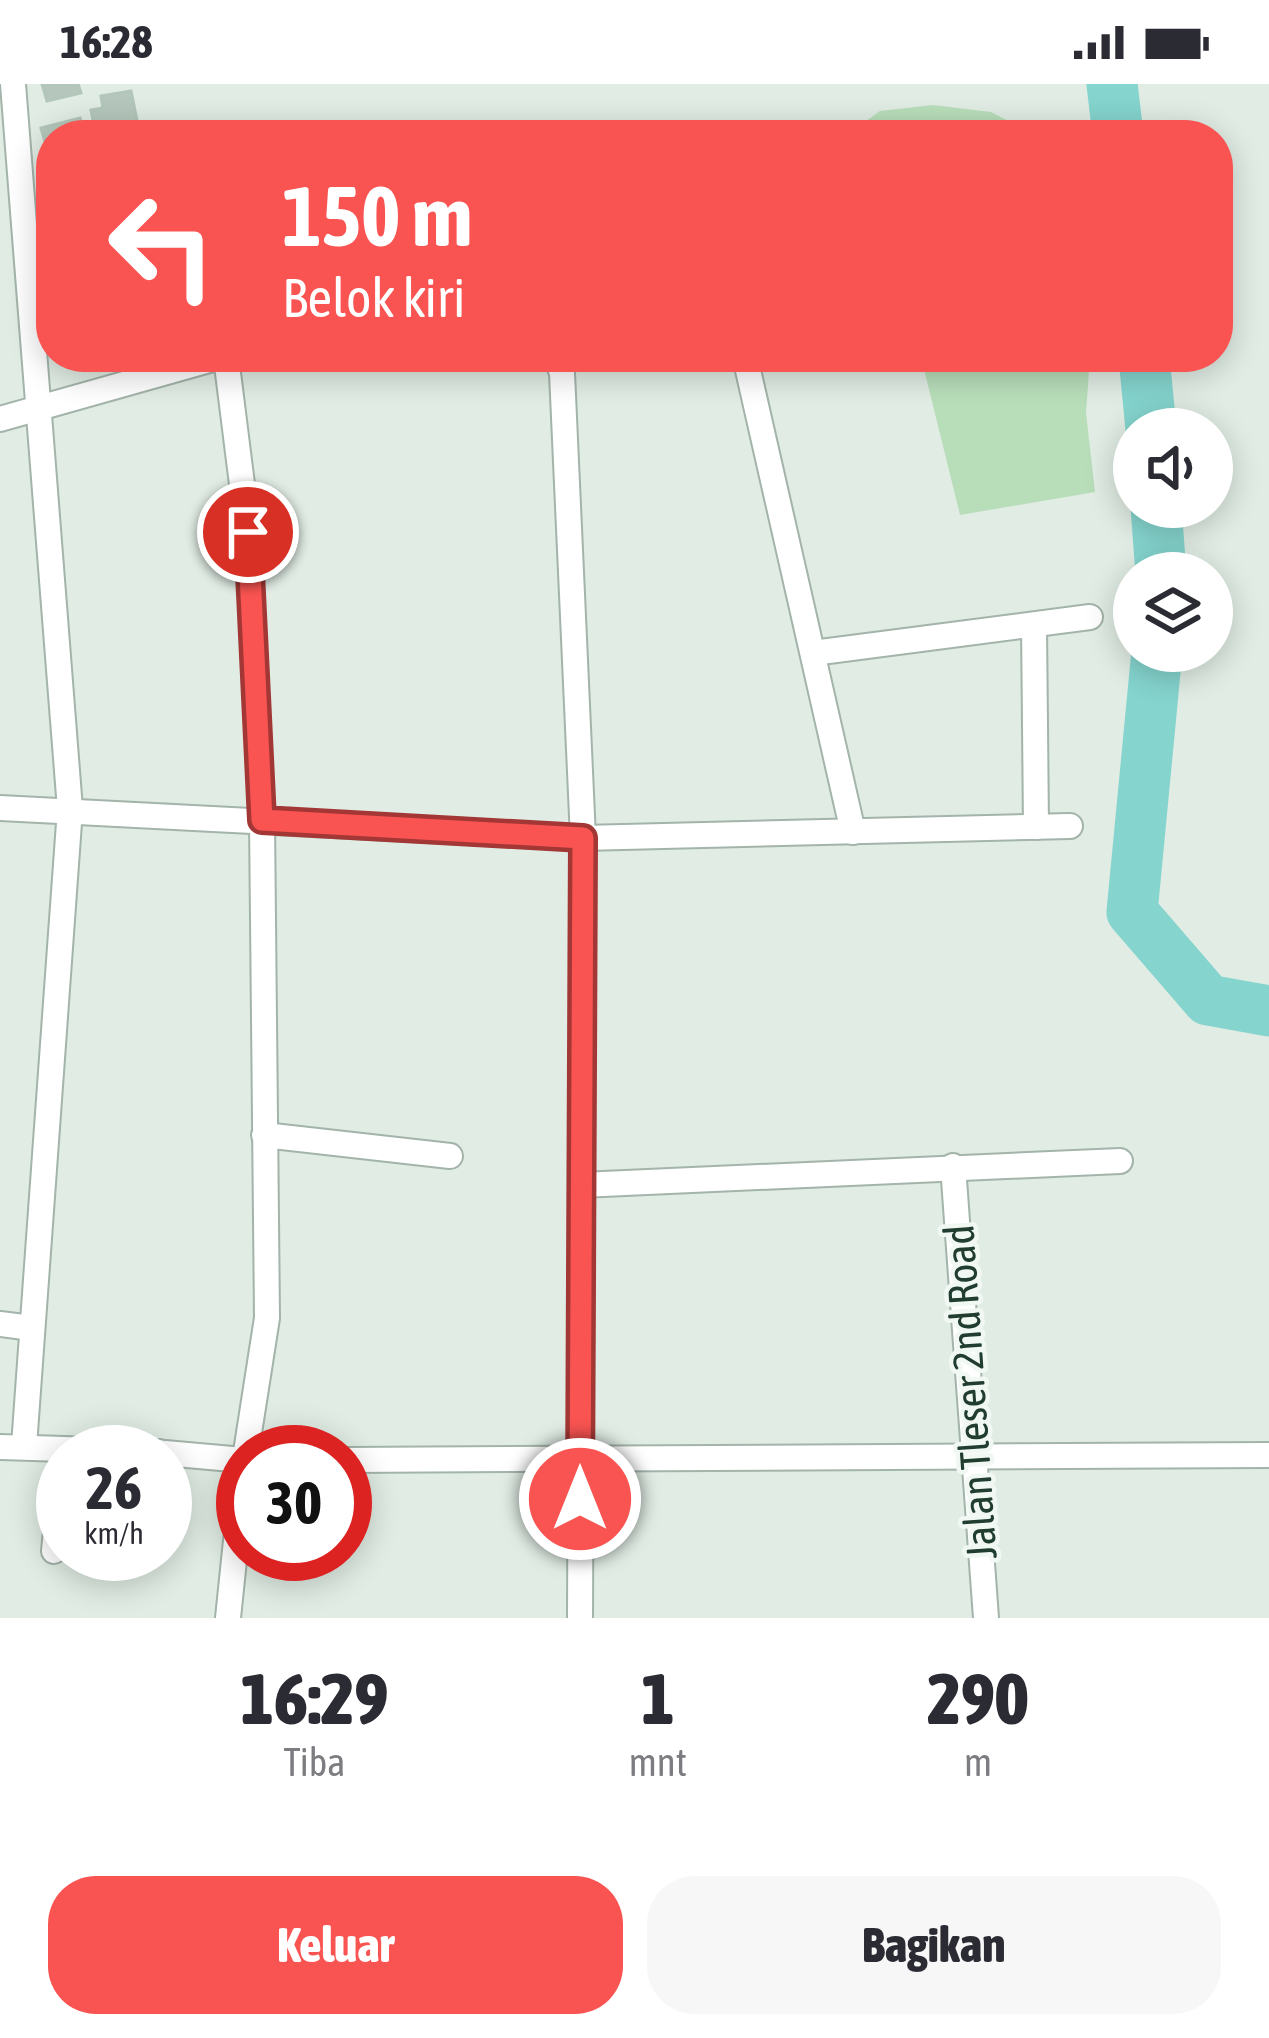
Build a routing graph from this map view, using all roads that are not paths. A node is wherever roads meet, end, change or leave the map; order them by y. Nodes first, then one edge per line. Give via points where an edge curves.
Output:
1 (13, 84) edge
2 (36, 351) edge
3 (38, 372) edge
4 (170, 372) edge
5 (225, 372) edge
6 (562, 372) edge
7 (749, 372) edge
8 (41, 409) junction
9 (0, 419) edge
10 (1090, 617) dead end
11 (1034, 625) junction
12 (813, 653) junction
13 (0, 808) edge
14 (70, 809) junction
15 (262, 820) junction
16 (1070, 826) dead end
17 (1036, 827) junction
18 (853, 832) junction
19 (583, 838) junction
20 (264, 1135) junction
21 (450, 1156) dead end
22 (1120, 1161) dead end
23 (953, 1166) junction
24 (581, 1186) junction
25 (0, 1324) edge
26 (32, 1328) junction
27 (249, 1425) edge
28 (12, 1446) edge
29 (1269, 1455) edge
30 (976, 1457) junction
31 (372, 1460) edge
32 (580, 1460) junction
33 (232, 1581) edge
34 (228, 1618) edge
35 (580, 1618) edge
36 (986, 1618) edge

1 - 2 street
3 - 8 street
4 - 8 street
5 - 15 street via 248,532
6 - 19 street
7 - 12 street
8 - 9 street
8 - 14 street
10 - 11 street
11 - 12 street
11 - 17 street
12 - 18 street
13 - 14 street
14 - 15 street
14 - 26 street
15 - 19 street
15 - 20 street
16 - 17 street
17 - 18 street
18 - 19 street
19 - 24 street
20 - 21 street
20 - 27 street via 267,1318
22 - 23 street
23 - 24 street
23 - 30 street, Jalan Tleser 2nd Road
24 - 32 street
25 - 26 street
26 - 28 street
29 - 30 street
30 - 32 street
30 - 36 street, Jalan Tleser 2nd Road
31 - 32 street
32 - 35 street
33 - 34 street

